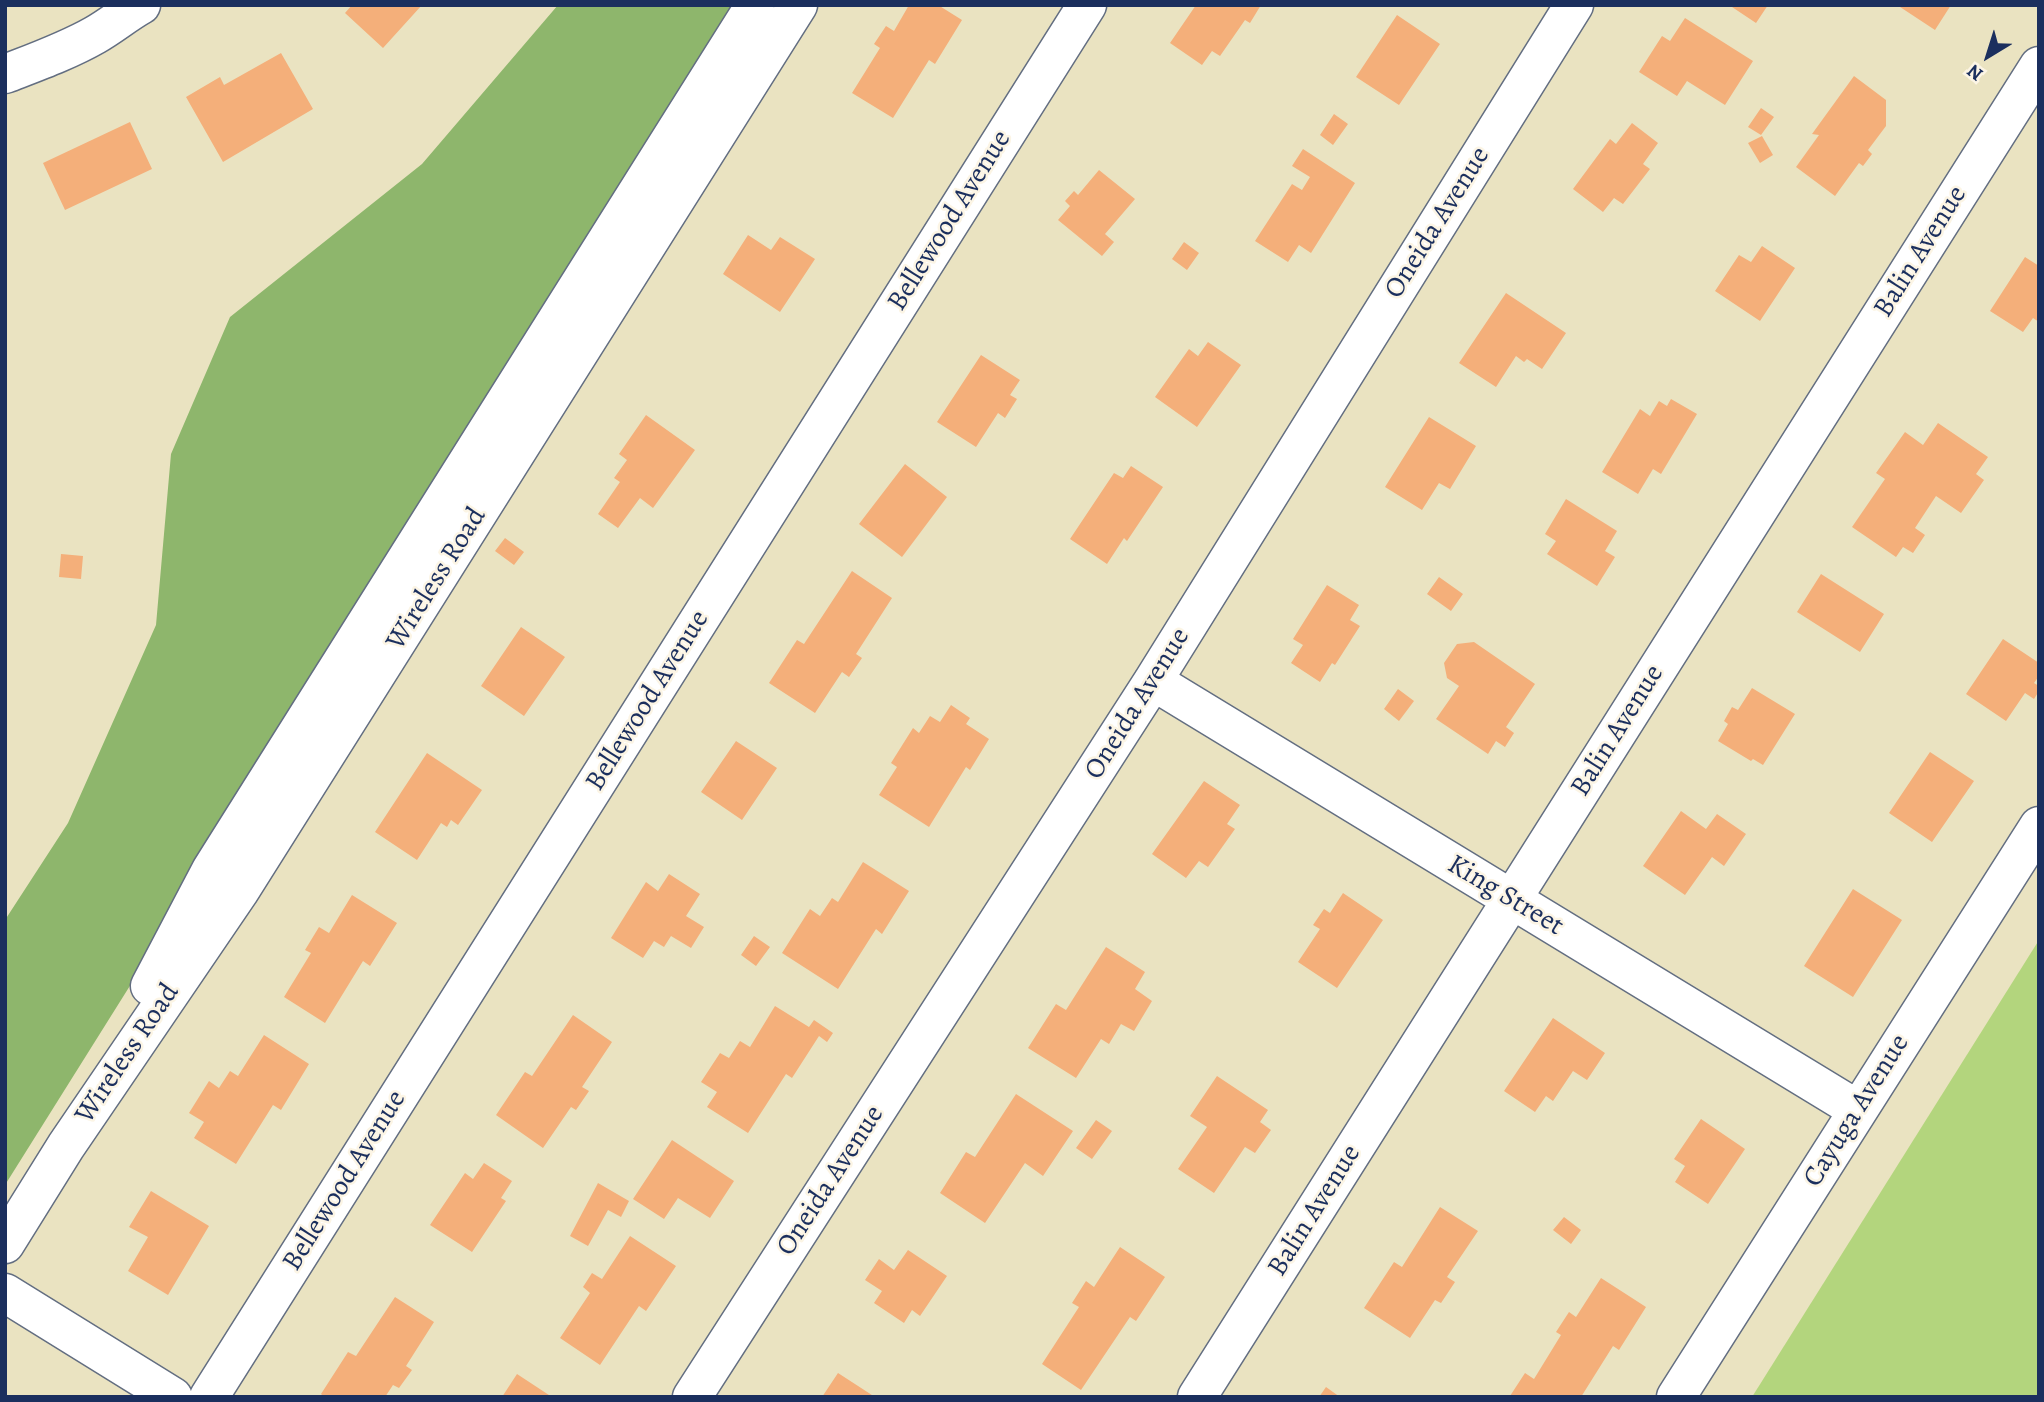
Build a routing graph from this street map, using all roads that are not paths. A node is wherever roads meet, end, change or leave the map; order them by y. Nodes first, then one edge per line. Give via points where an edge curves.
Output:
1 (141, 5) edge
2 (755, 5) edge
3 (798, 5) edge
4 (1087, 5) edge
5 (1574, 5) edge
6 (2039, 66) edge
7 (5, 74) edge
8 (1153, 681) junction
9 (2039, 826) edge
10 (1512, 900) junction
11 (1858, 1110) junction
12 (65, 1146) junction
13 (5, 1244) edge
14 (5, 1293) edge
15 (173, 1397) edge
16 (209, 1397) edge
17 (692, 1397) edge
18 (1197, 1397) edge
19 (1676, 1397) edge

1 - 7 street via 98,34
2 - 12 street, Wireless Road via 211,870
3 - 12 street, Wireless Road via 239,892
4 - 16 street, Bellewood Avenue
5 - 8 street, Oneida Avenue
6 - 10 street, Balin Avenue
8 - 10 street, King Street
8 - 17 street, Oneida Avenue
9 - 11 street, Cayuga Avenue
10 - 11 street, King Street
10 - 18 street, Balin Avenue
11 - 19 street, Cayuga Avenue
12 - 13 street, Wireless Road
14 - 15 street

